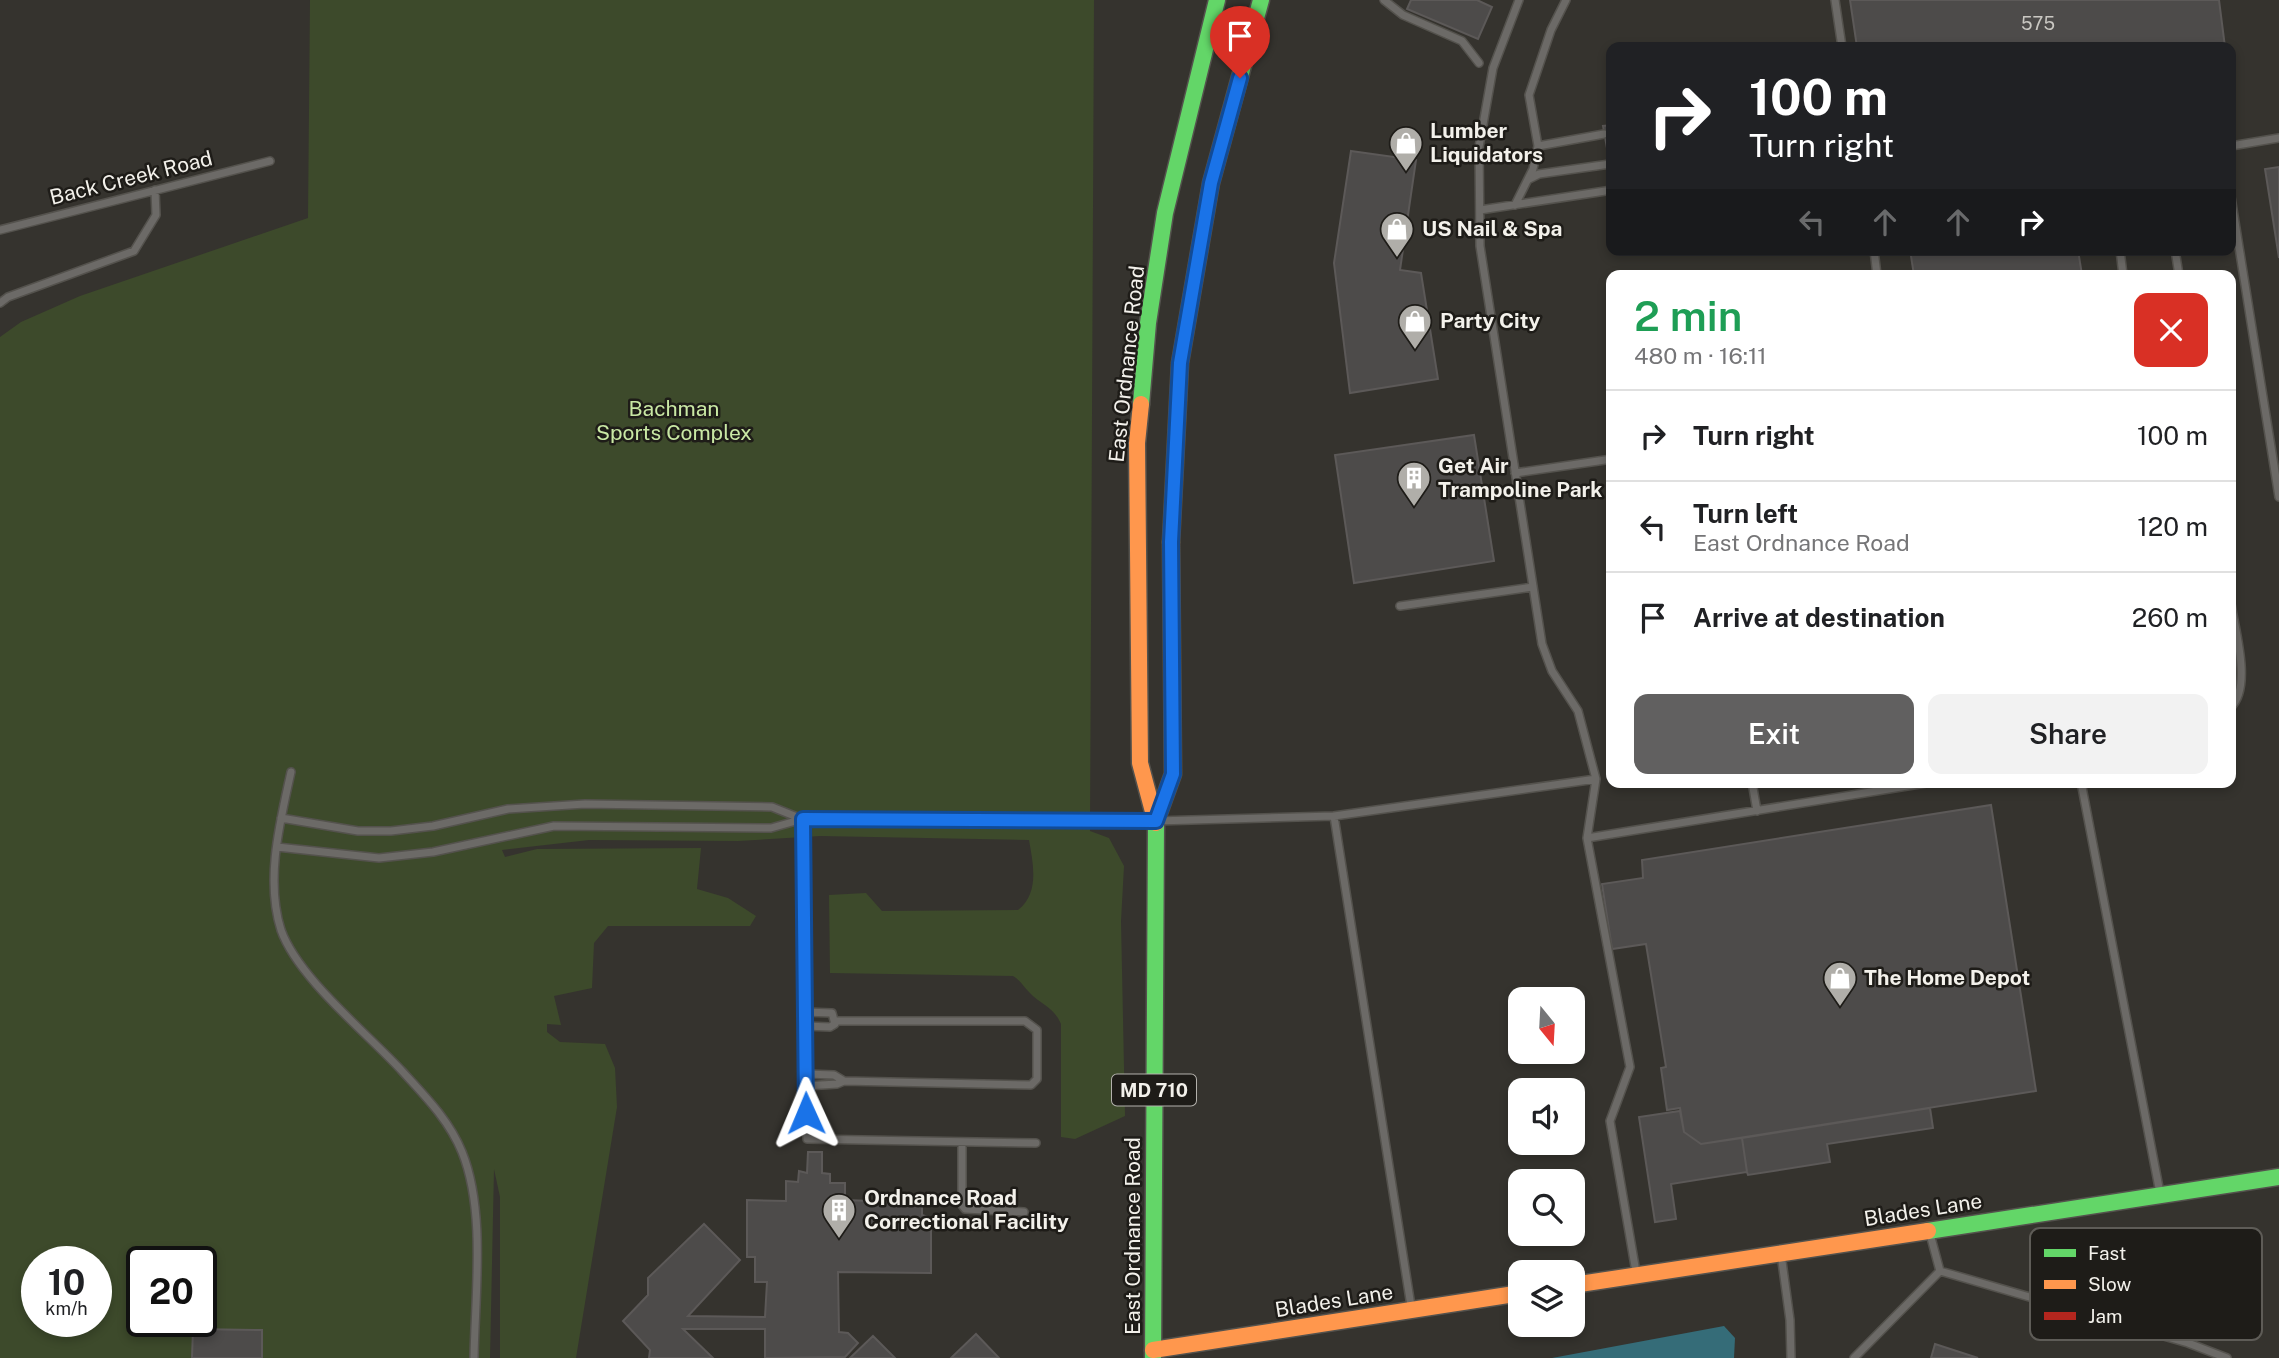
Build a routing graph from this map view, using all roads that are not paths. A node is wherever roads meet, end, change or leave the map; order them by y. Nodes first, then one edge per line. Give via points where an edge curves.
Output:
1 (1216, 0) edge
2 (1261, 0) edge
3 (1384, 0) edge
4 (1518, 0) edge
5 (1566, 0) edge
6 (1835, 0) edge
7 (1841, 42) edge
8 (1479, 63) dead end
9 (1605, 134) dead end
10 (2279, 138) edge
11 (2236, 145) edge
12 (1538, 146) junction
13 (270, 161) dead end
14 (1606, 165) edge
15 (1528, 179) junction
16 (155, 190) junction
17 (1606, 191) edge
18 (1515, 205) junction
19 (1480, 210) junction
20 (2236, 228) edge
21 (0, 230) edge
22 (0, 303) edge
23 (1606, 460) edge
24 (1515, 474) junction
25 (2279, 497) edge
26 (1533, 587) junction
27 (1399, 606) dead end
28 (2236, 635) edge
29 (2236, 703) edge
30 (291, 772) dead end
31 (1596, 779) junction
32 (1753, 788) edge
33 (1896, 788) edge
34 (2082, 788) edge
35 (1756, 811) junction
36 (1334, 816) junction
37 (281, 818) junction
38 (803, 819) junction
39 (1156, 821) junction
40 (1587, 838) junction
41 (277, 847) junction
42 (805, 1012) junction
43 (835, 1021) junction
44 (805, 1026) junction
45 (806, 1074) junction
46 (844, 1081) junction
47 (806, 1086) junction
48 (962, 1142) junction
49 (1037, 1143) dead end
50 (2279, 1178) edge
51 (2160, 1193) junction
52 (1024, 1212) dead end
53 (1929, 1230) junction
54 (1780, 1254) junction
55 (1940, 1271) junction
56 (1636, 1276) junction
57 (1585, 1283) edge
58 (1508, 1295) edge
59 (2030, 1297) edge
60 (1412, 1310) junction
61 (2178, 1340) edge
62 (1153, 1354) edge
63 (474, 1358) edge
64 (1791, 1358) edge
65 (1854, 1358) edge
66 (2227, 1358) edge

1 - 39 main road, East Ordnance Road / MD 710 via 1166,213 1148,323 1137,443 1140,763
2 - 39 main road, East Ordnance Road / MD 710 via 1211,183 1180,363 1171,542 1173,774
3 - 8 lane via 1403,15 1462,40
4 - 19 lane via 1491,81 1479,147
5 - 12 lane via 1529,95
6 - 7 lane
9 - 12 lane
10 - 11 lane
12 - 15 lane
13 - 16 lane, Back Creek Road
14 - 15 lane
15 - 18 lane
16 - 21 lane, Back Creek Road
16 - 22 lane via 156,215 134,251
17 - 18 lane
18 - 19 lane
19 - 24 lane via 1480,247
20 - 25 lane
23 - 24 lane
24 - 26 lane
26 - 27 lane
26 - 31 lane via 1542,644 1552,671 1578,711
28 - 29 lane via 2242,672
30 - 37 lane
31 - 36 lane
31 - 40 lane
32 - 35 lane
33 - 35 lane
34 - 51 lane
35 - 40 lane
36 - 39 lane
36 - 60 lane
37 - 38 lane via 358,831 391,831 508,809 585,804 772,807
37 - 41 lane
38 - 39 lane
38 - 41 lane via 771,828 554,826 433,852 379,858
38 - 42 lane
39 - 62 main road, East Ordnance Road / MD 710
40 - 56 lane via 1630,1067 1610,1121
41 - 63 lane via 277,913 295,956 431,1102 462,1152 474,1203
42 - 43 lane via 832,1013
42 - 44 lane
43 - 44 lane via 830,1027
43 - 46 lane via 1025,1021 1037,1030 1037,1079 1031,1085
44 - 45 lane
45 - 46 lane via 834,1075
45 - 47 lane
46 - 47 lane
47 - 48 lane via 807,1139
48 - 49 lane
48 - 52 lane via 965,1209
50 - 51 main road, Blades Lane
51 - 53 main road, Blades Lane
53 - 54 main road, Blades Lane
53 - 55 lane
54 - 56 main road, Blades Lane
54 - 64 lane
55 - 59 lane
55 - 65 lane
56 - 57 main road, Blades Lane
58 - 60 main road, Blades Lane
60 - 62 main road, Blades Lane
61 - 66 lane

